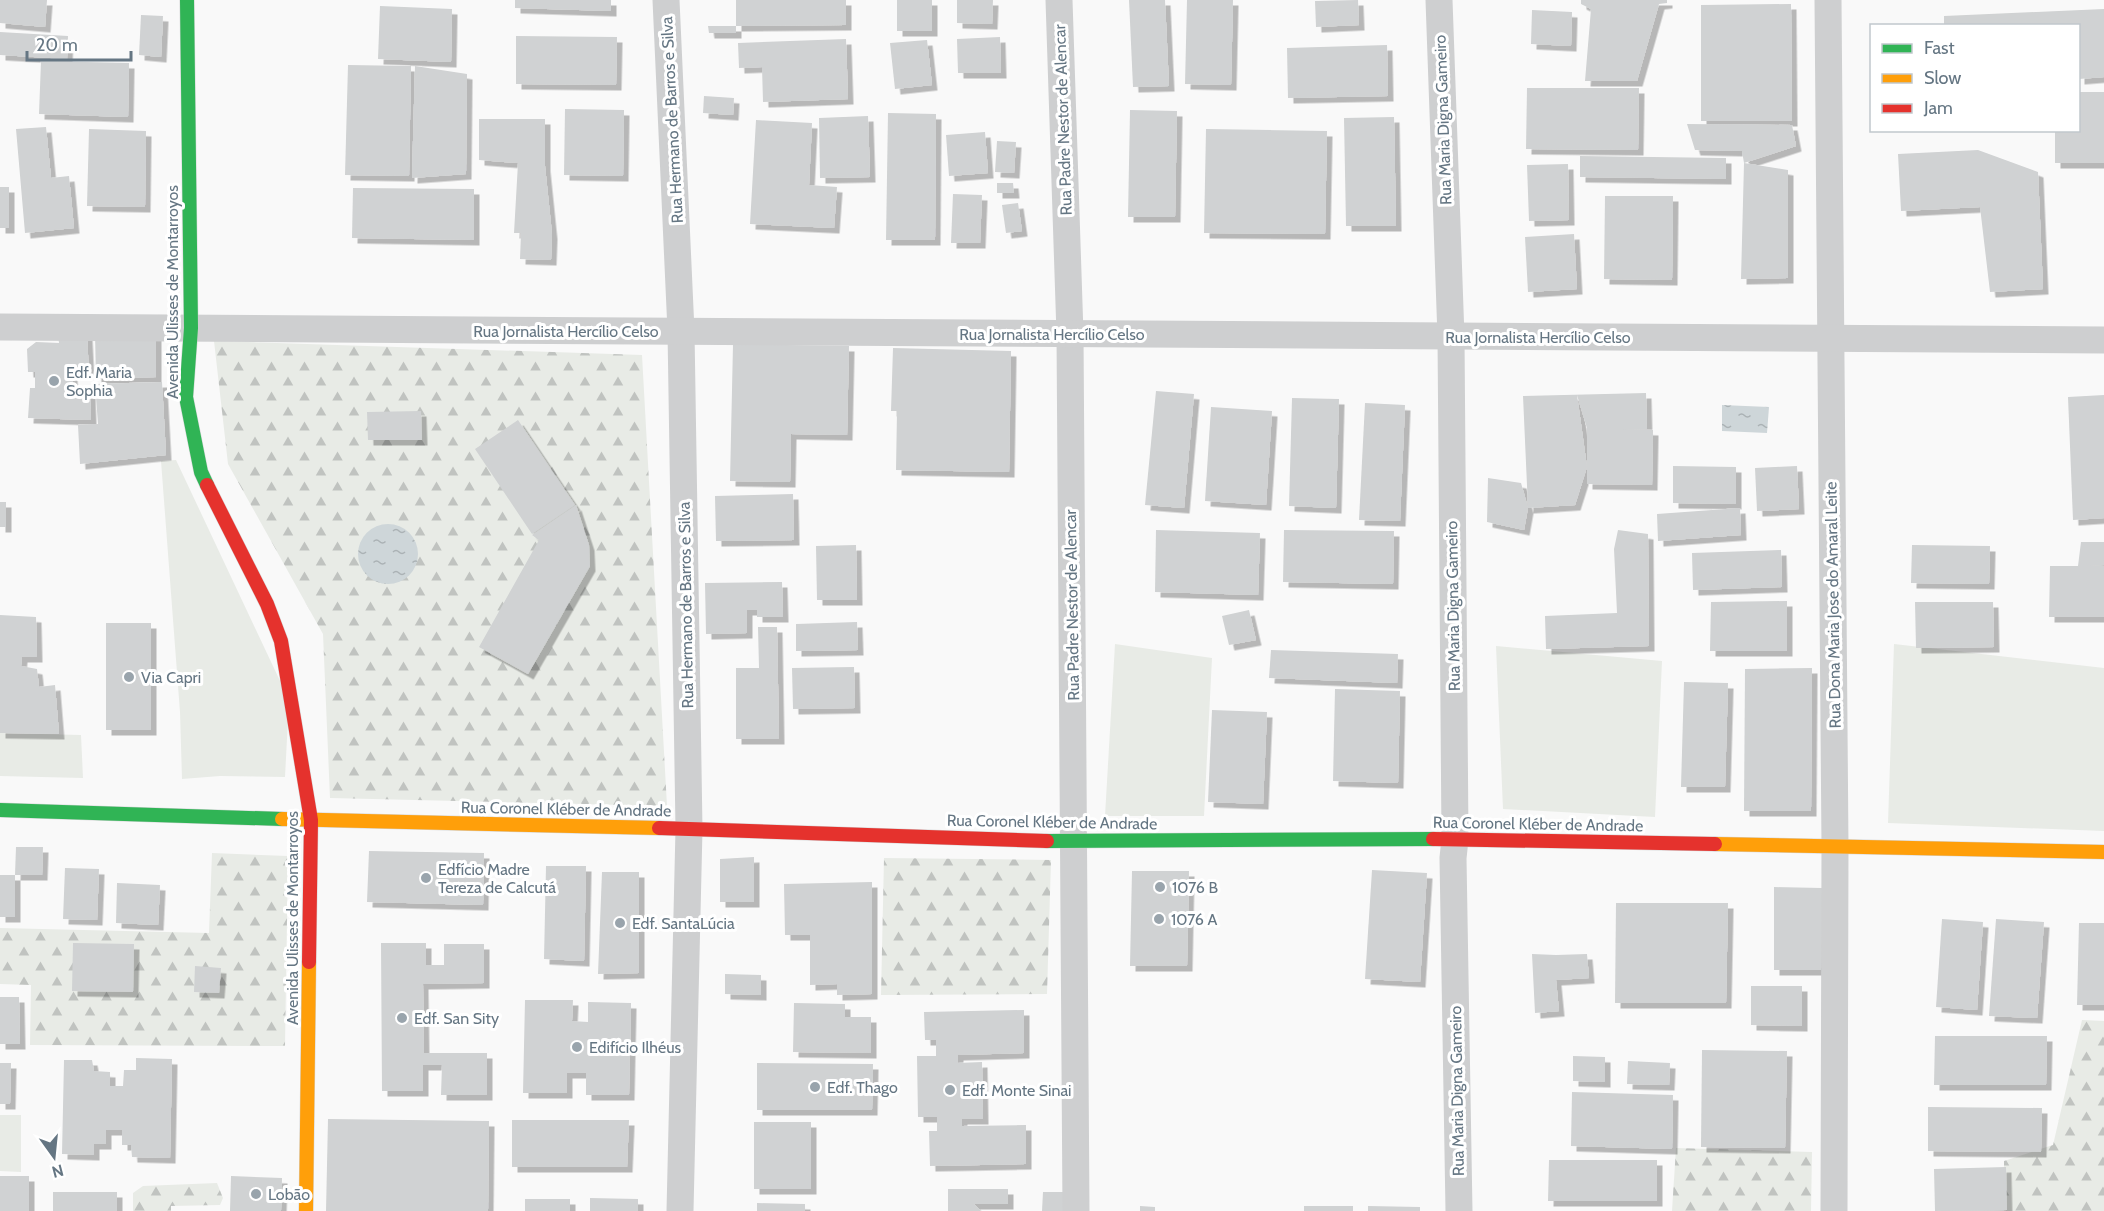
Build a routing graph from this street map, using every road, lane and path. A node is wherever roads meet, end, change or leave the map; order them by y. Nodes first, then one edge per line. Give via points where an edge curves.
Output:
1 (187, 0) edge
2 (666, 0) edge
3 (1059, 0) edge
4 (1439, 0) edge
5 (1828, 0) edge
6 (0, 327) edge
7 (191, 328) junction
8 (681, 332) junction
9 (1070, 334) junction
10 (1450, 337) junction
11 (1831, 339) junction
12 (2104, 340) edge
13 (0, 810) edge
14 (311, 820) junction
15 (689, 829) junction
16 (1455, 839) junction
17 (1075, 842) junction
18 (1835, 847) junction
19 (2104, 852) edge
20 (306, 1211) edge
21 (680, 1211) edge
22 (1076, 1211) edge
23 (1459, 1211) edge
24 (1834, 1211) edge

1 - 7 main road, Avenida Ulisses de Montarroyos
2 - 8 street, Rua Hermano de Barros e Silva
3 - 9 street, Rua Padre Nestor de Alencar
4 - 10 street, Rua Maria Digna Gameiro
5 - 11 street, Rua Dona Maria Jose do Amaral Leite
6 - 7 street, Rua Jornalista Hercílio Celso
7 - 8 street, Rua Jornalista Hercílio Celso
7 - 14 main road, Avenida Ulisses de Montarroyos via 186,397 201,472 267,604 280,641
8 - 9 street, Rua Jornalista Hercílio Celso
8 - 15 street, Rua Hermano de Barros e Silva
9 - 10 street, Rua Jornalista Hercílio Celso
9 - 17 street, Rua Padre Nestor de Alencar
10 - 11 street, Rua Jornalista Hercílio Celso
10 - 16 street, Rua Maria Digna Gameiro
11 - 12 street, Rua Jornalista Hercílio Celso
11 - 18 street, Rua Dona Maria Jose do Amaral Leite
13 - 14 main road, Rua Coronel Kléber de Andrade
14 - 15 main road, Rua Coronel Kléber de Andrade
14 - 20 main road, Avenida Ulisses de Montarroyos
15 - 17 main road, Rua Coronel Kléber de Andrade
15 - 21 street, Rua Hermano de Barros e Silva
16 - 17 main road, Rua Coronel Kléber de Andrade
16 - 18 main road, Rua Coronel Kléber de Andrade
16 - 23 street, Rua Maria Digna Gameiro
17 - 22 street, Rua Padre Nestor de Alencar
18 - 19 main road, Rua Coronel Kléber de Andrade
18 - 24 street, Rua Dona Maria Jose do Amaral Leite

